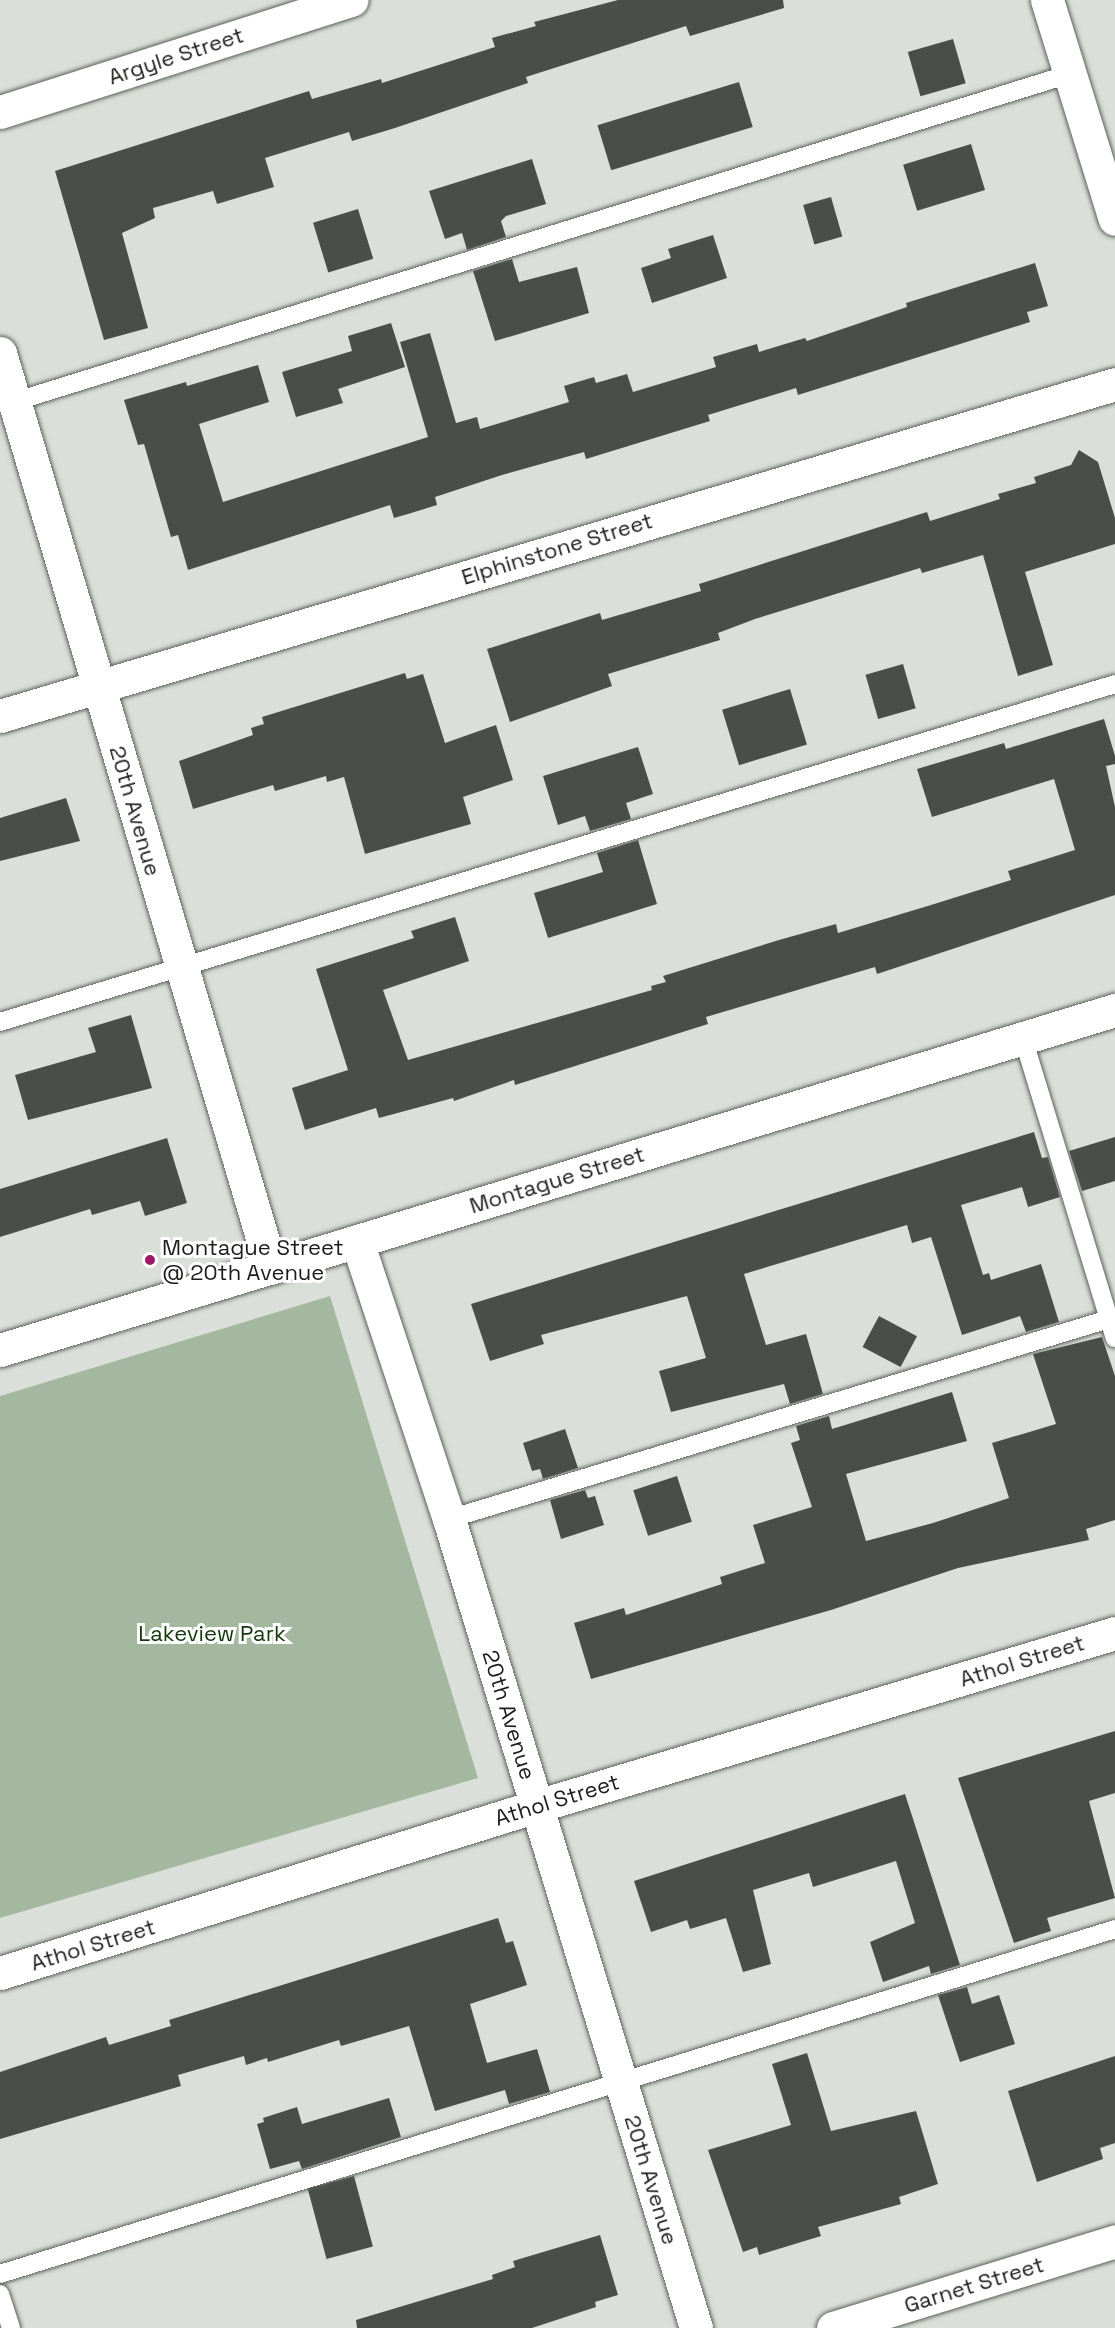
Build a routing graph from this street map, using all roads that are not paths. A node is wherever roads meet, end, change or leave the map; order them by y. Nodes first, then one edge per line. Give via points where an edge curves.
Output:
1 (1047, 0) edge
2 (339, 2) edge
3 (1070, 74) junction
4 (0, 112) edge
5 (1115, 219) edge
6 (0, 353) edge
7 (1115, 384) edge
8 (7, 404) edge
9 (1115, 684) edge
10 (99, 686) junction
11 (0, 716) edge
12 (180, 967) junction
13 (1115, 1010) edge
14 (0, 1022) edge
15 (1023, 1038) junction
16 (357, 1241) junction
17 (271, 1268) junction
18 (1109, 1320) junction
19 (1115, 1338) edge
20 (0, 1350) edge
21 (449, 1519) junction
22 (1115, 1633) edge
23 (537, 1806) junction
24 (1115, 1929) edge
25 (0, 1973) edge
26 (621, 2081) junction
27 (1115, 2241) edge
28 (0, 2274) edge
29 (0, 2294) edge
30 (11, 2328) edge
31 (696, 2328) edge
32 (833, 2328) edge

1 - 3 street
2 - 4 street, Argyle Street
3 - 5 street
3 - 8 lane
6 - 8 street, 20th Avenue
7 - 10 street, Elphinstone Street
8 - 10 street, 20th Avenue
9 - 12 lane
10 - 11 street, Elphinstone Street
10 - 12 street, 20th Avenue
12 - 14 lane
12 - 17 street, 20th Avenue
13 - 15 street, Montague Street
15 - 16 street, Montague Street
15 - 18 lane
16 - 17 street, Montague Street
16 - 21 street, 20th Avenue
17 - 20 street, Montague Street
18 - 19 lane
18 - 21 lane
21 - 23 street, 20th Avenue
22 - 23 street, Athol Street
23 - 25 street, Athol Street
23 - 26 street, 20th Avenue
24 - 26 lane
26 - 28 lane
26 - 31 street, 20th Avenue
27 - 32 street, Garnet Street
29 - 30 lane

